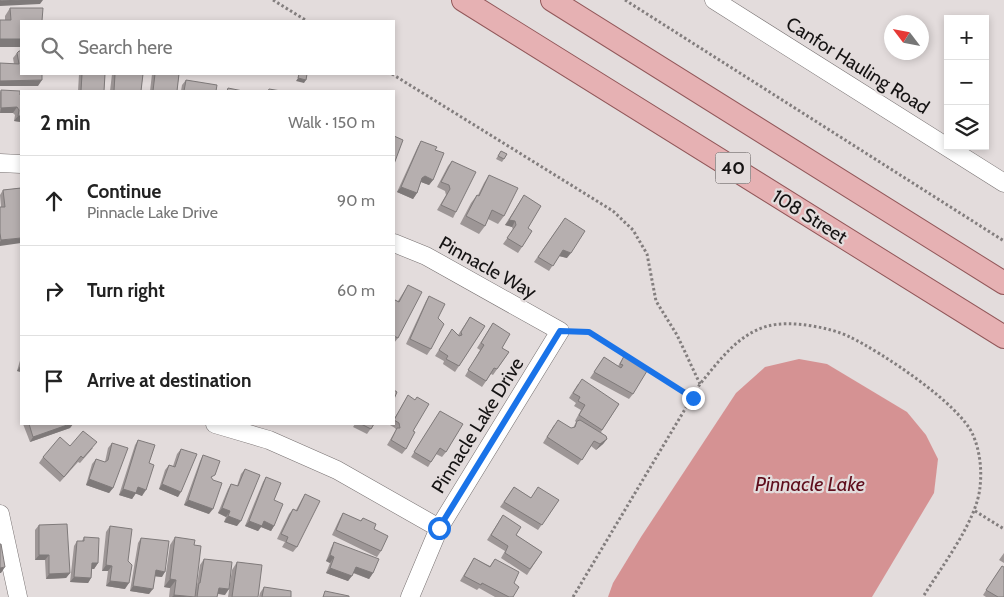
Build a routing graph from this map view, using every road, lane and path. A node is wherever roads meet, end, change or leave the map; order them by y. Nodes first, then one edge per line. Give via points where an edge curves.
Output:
1 (273, 0) edge
2 (462, 0) edge
3 (552, 0) edge
4 (625, 0) edge
5 (714, 0) edge
6 (305, 20) edge
7 (394, 75) edge
8 (0, 163) edge
9 (20, 164) edge
10 (1004, 183) edge
11 (1004, 241) edge
12 (395, 243) edge
13 (1004, 282) edge
14 (560, 331) junction
15 (1004, 337) edge
16 (700, 384) junction
17 (693, 398) junction
18 (218, 425) edge
19 (975, 511) junction
20 (0, 514) edge
21 (439, 528) junction
22 (1004, 530) edge
23 (18, 597) edge
24 (410, 597) edge
25 (573, 597) edge
26 (922, 597) edge

1 - 6 path
2 - 15 main road, 108 Street / 40
3 - 13 main road, 40
4 - 11 path
5 - 10 street, Canfor Hauling Road
7 - 16 path via 614,211 633,230 647,254 656,301 677,335
8 - 9 street
12 - 14 street, Pinnacle Way via 426,256
14 - 17 path via 589,332
14 - 21 street, Pinnacle Lake Drive
16 - 17 path
16 - 19 path via 730,349 749,334 769,325 799,323 849,336 900,368 957,411 973,434 980,458 980,487
17 - 25 path via 588,567
18 - 21 street via 269,440 337,470
19 - 22 path
19 - 26 path
20 - 23 street
21 - 24 street, Pinnacle Lake Drive

